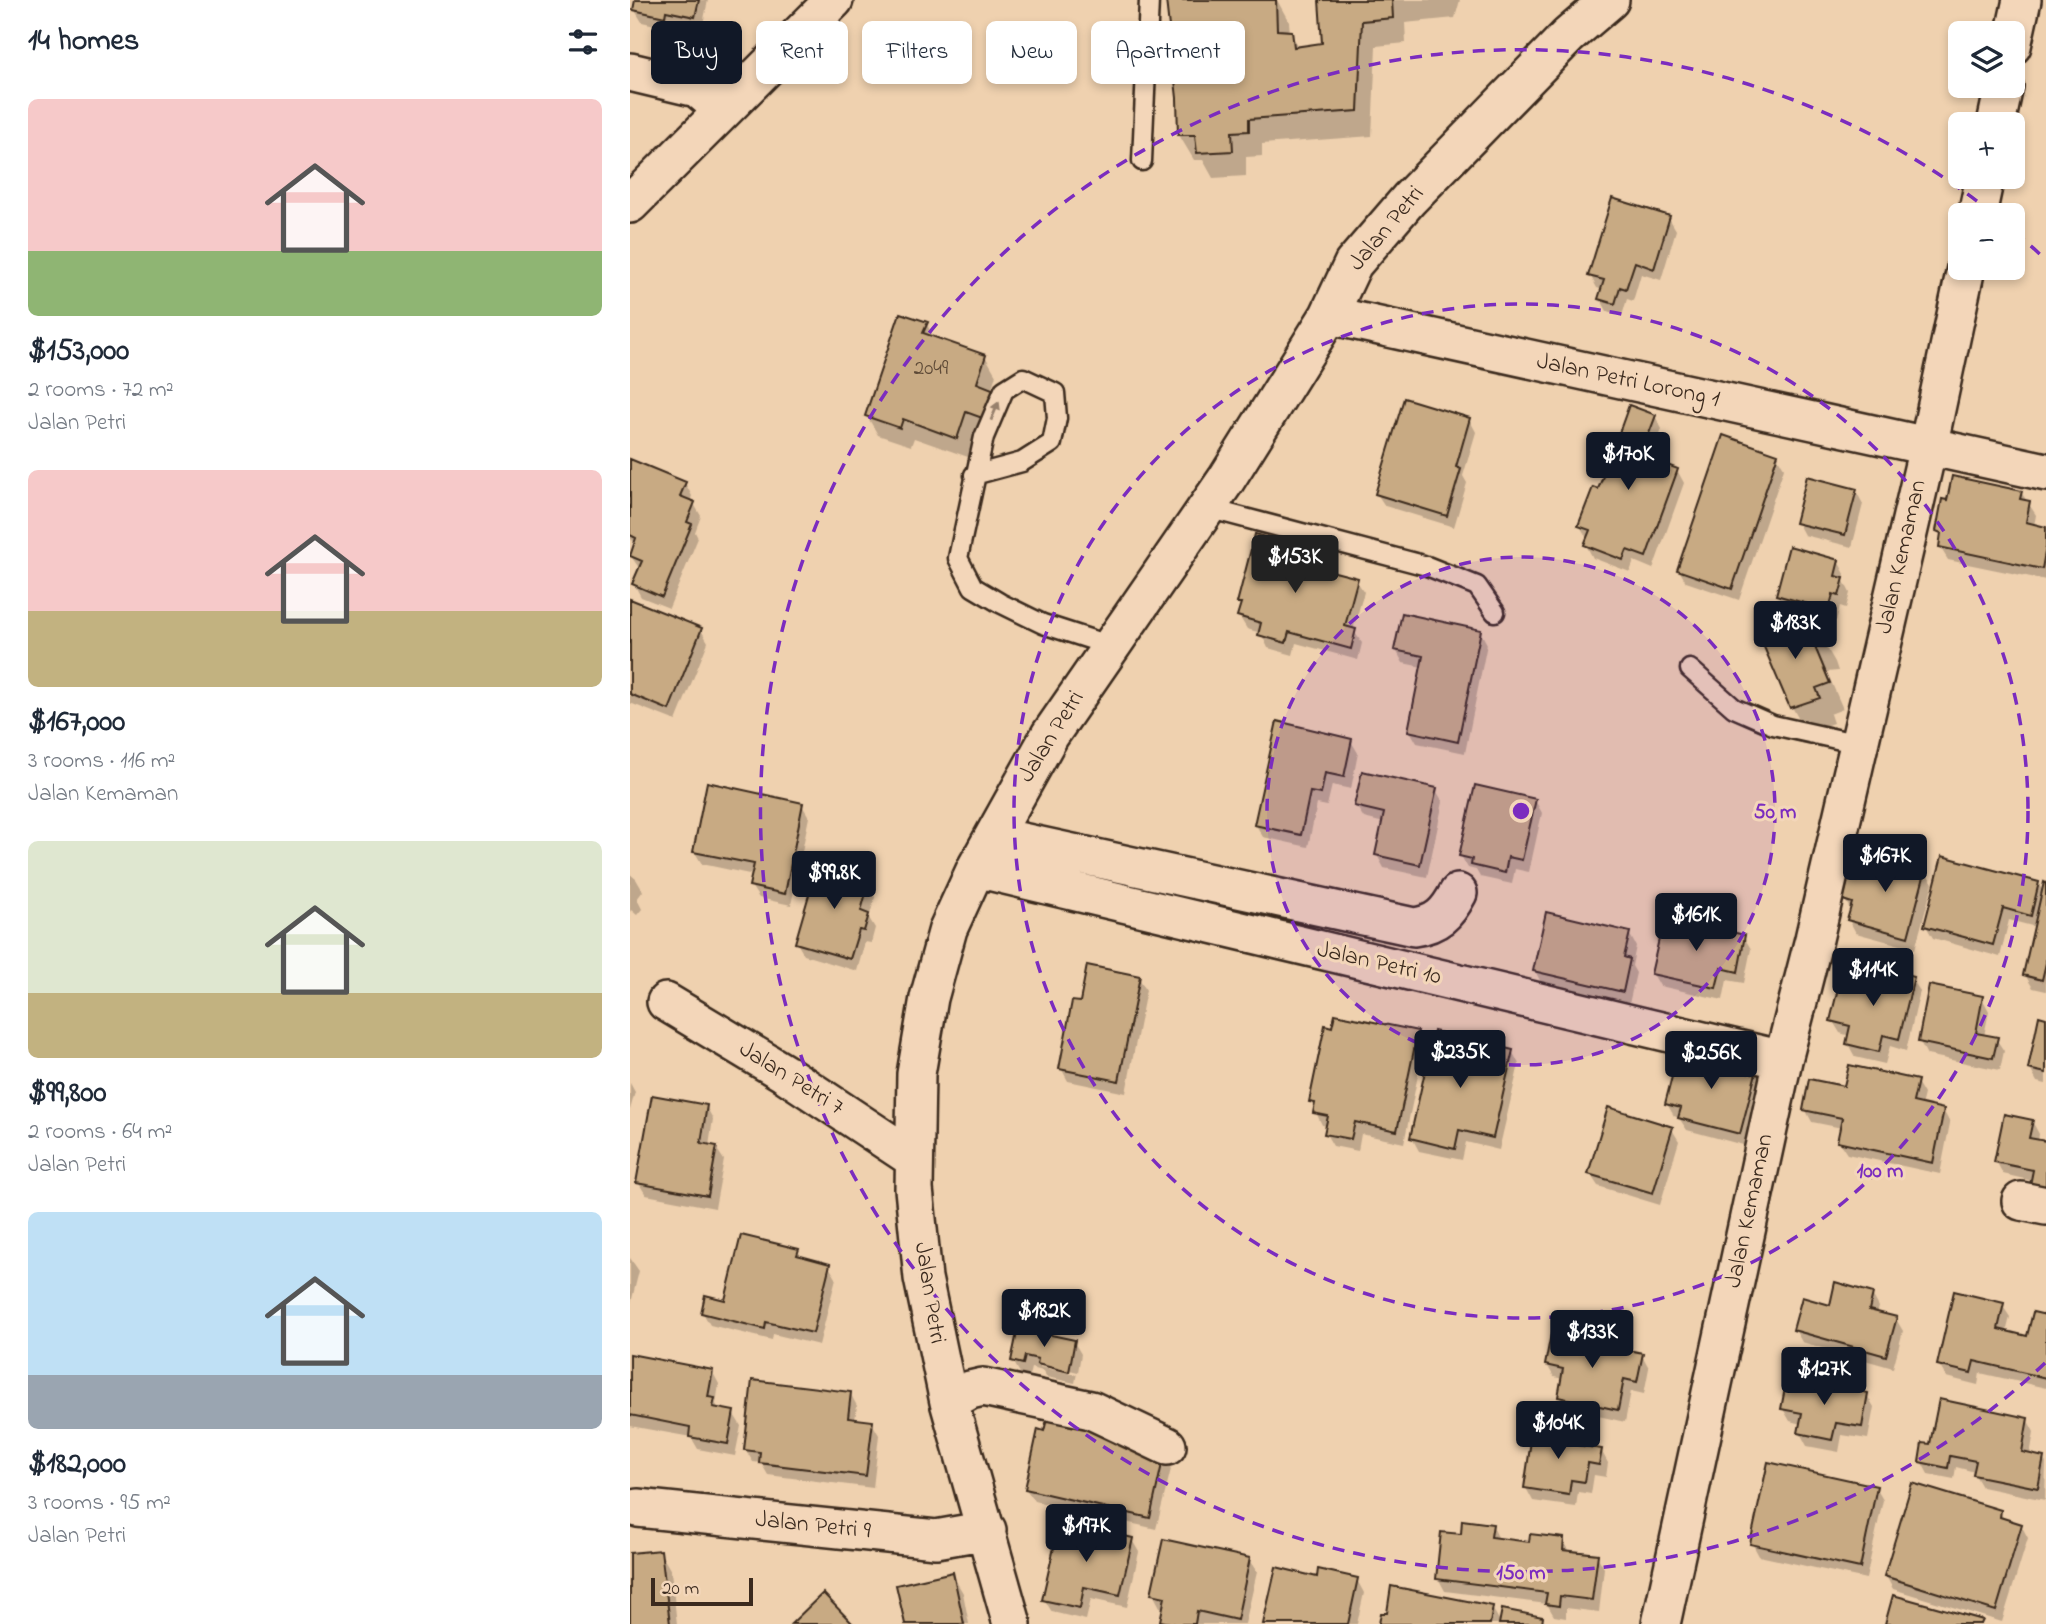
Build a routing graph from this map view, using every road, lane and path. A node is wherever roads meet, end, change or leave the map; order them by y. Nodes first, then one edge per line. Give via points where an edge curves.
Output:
1 (834, 0) edge
2 (1149, 0) edge
3 (1610, 0) edge
4 (2022, 0) edge
5 (1581, 12) edge
6 (2017, 21) edge
7 (630, 72) edge
8 (723, 110) junction
9 (1142, 161) dead end
10 (630, 204) edge
11 (1963, 280) edge
12 (1329, 315) junction
13 (1928, 447) junction
14 (2046, 471) edge
15 (974, 475) junction
16 (1206, 508) junction
17 (1495, 612) dead end
18 (1111, 646) junction
19 (1690, 669) dead end
20 (1859, 744) junction
21 (993, 836) junction
22 (976, 868) junction
23 (1458, 893) dead end
24 (666, 1002) dead end
25 (1783, 1060) junction
26 (914, 1159) junction
27 (949, 1402) junction
28 (1167, 1446) dead end
29 (638, 1508) dead end
30 (987, 1530) junction
31 (1012, 1624) edge
32 (1661, 1624) edge

1 - 8 street
2 - 9 lane
3 - 5 street, Jalan Petri
4 - 6 street
5 - 12 street, Jalan Petri via 1353,264
7 - 8 street via 697,89
8 - 10 street
11 - 13 street, Jalan Kemaman
12 - 13 street, Jalan Petri Lorong 1
12 - 16 street, Jalan Petri
13 - 14 street, Jalan Petri Lorong 1
13 - 20 street, Jalan Kemaman
15 -> 15 lane via 1004,390 1023,378 1055,393 1052,443 1023,462
15 - 18 lane via 958,558 973,587 1043,624
16 - 17 lane via 1427,566 1477,586
16 - 18 street, Jalan Petri
18 - 21 street, Jalan Petri via 1050,735
19 - 20 lane via 1734,708 1773,725
20 - 25 street, Jalan Kemaman
21 - 22 street, Jalan Petri
21 - 23 street via 1414,927 1441,918
22 - 25 street, Jalan Petri 10
22 - 26 street, Jalan Petri via 948,929 929,998 916,1074
24 - 26 street, Jalan Petri 7
25 - 32 street, Jalan Kemaman
26 - 27 street, Jalan Petri via 923,1279
27 - 28 street via 983,1387 1091,1410
27 - 30 street, Jalan Petri
29 - 30 street, Jalan Petri 9 via 936,1539
30 - 31 street, Jalan Petri

